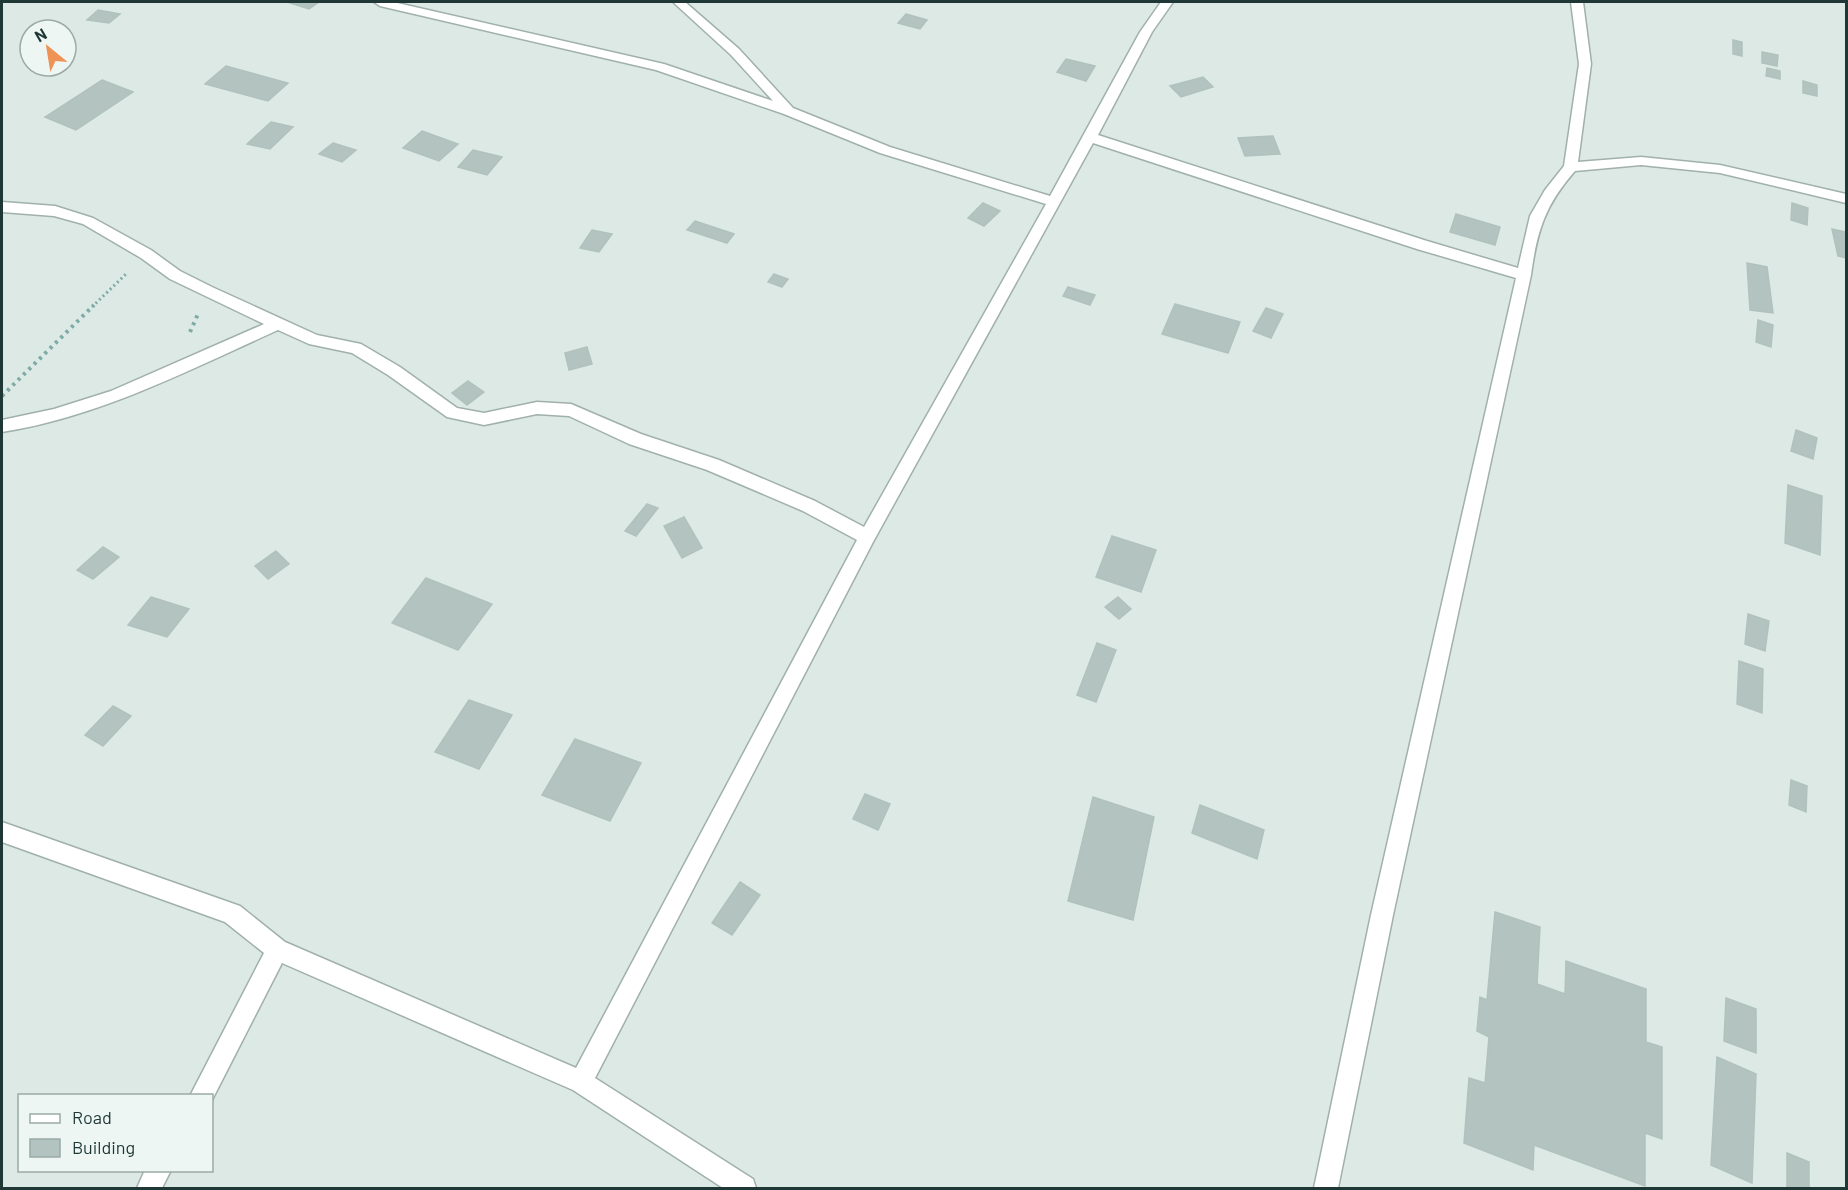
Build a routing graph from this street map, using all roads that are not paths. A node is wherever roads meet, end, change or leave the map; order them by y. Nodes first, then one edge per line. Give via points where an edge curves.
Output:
1 (380, 2) edge
2 (679, 2) edge
3 (1167, 2) edge
4 (1577, 2) edge
5 (789, 111) junction
6 (1090, 137) junction
7 (1571, 167) junction
8 (1846, 198) edge
9 (1054, 202) junction
10 (2, 207) edge
11 (1524, 275) junction
12 (278, 324) junction
13 (2, 426) edge
14 (867, 537) junction
15 (2, 832) edge
16 (277, 951) junction
17 (581, 1082) junction
18 (202, 1094) edge
19 (158, 1172) edge
20 (149, 1188) edge
21 (744, 1188) edge
22 (1326, 1188) edge

1 - 5 street via 660,67
2 - 5 street via 735,52
3 - 6 street via 1146,32
4 - 7 street via 1585,64
5 - 9 street via 885,150
6 - 9 street
6 - 11 street
7 - 8 street via 1641,161 1720,169
7 - 11 street via 1549,191 1529,233
9 - 14 street
10 - 12 street via 55,212 88,221 175,275
11 - 22 street via 1382,915
12 - 13 street via 117,395
12 - 14 street via 314,340 356,348 453,412 484,418 537,408 571,410 635,440 712,465 809,506
14 - 17 street
15 - 16 street via 232,914
16 - 17 street
16 - 18 street
17 - 21 street
19 - 20 street

